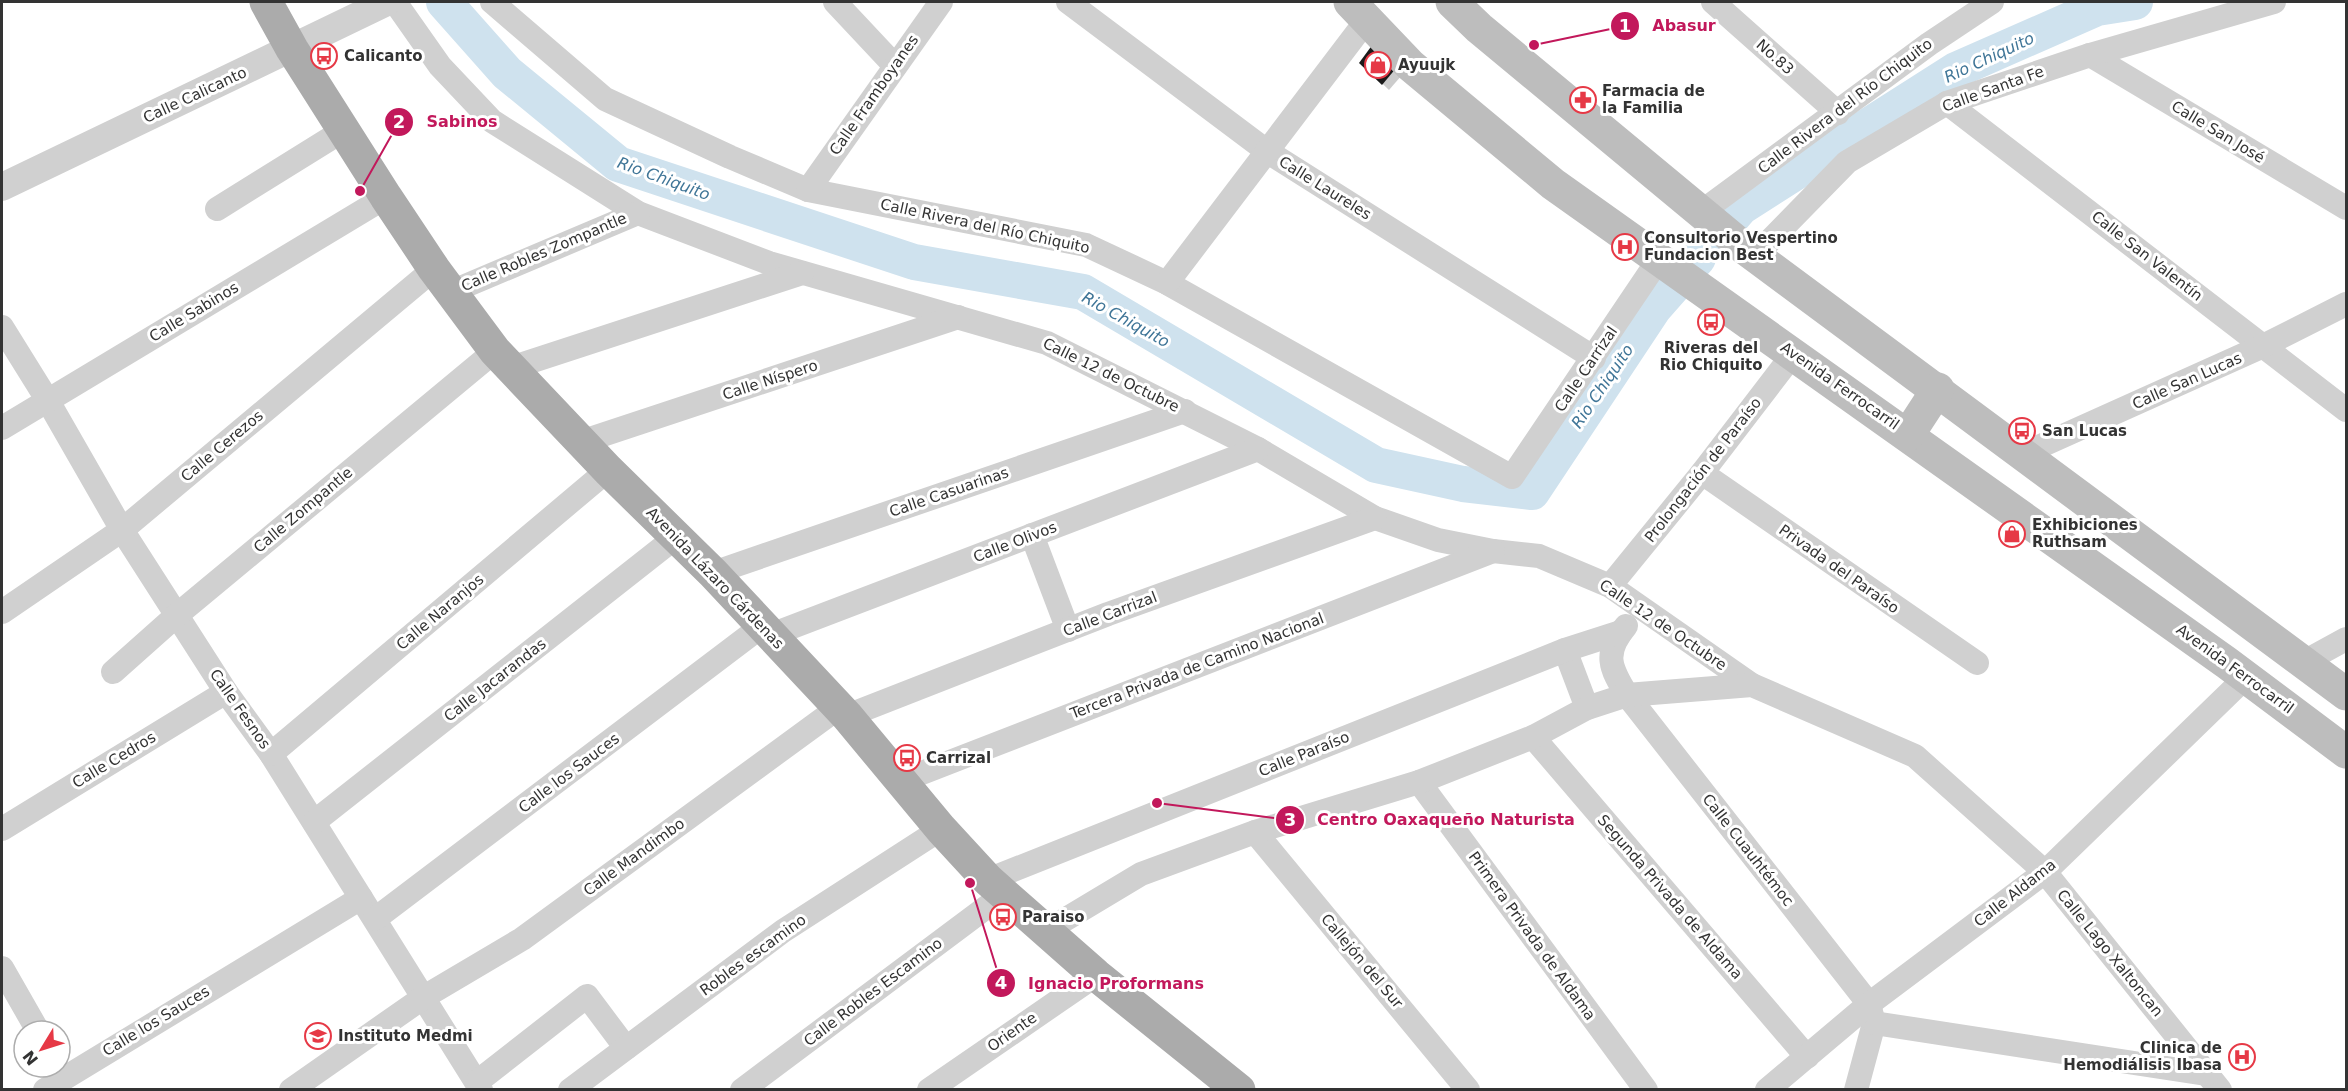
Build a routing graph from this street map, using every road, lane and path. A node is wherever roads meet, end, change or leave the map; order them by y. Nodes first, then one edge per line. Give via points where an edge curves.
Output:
1 (266, 2) edge
2 (387, 2) edge
3 (395, 2) edge
4 (492, 2) edge
5 (835, 2) edge
6 (941, 2) edge
7 (1068, 2) edge
8 (1452, 2) edge
9 (1713, 2) edge
10 (1992, 2) edge
11 (2274, 2) edge
12 (1358, 11) edge
13 (292, 49) junction
14 (2090, 55) junction
15 (895, 66) junction
16 (1947, 103) junction
17 (1838, 113) junction
18 (344, 130) junction
19 (1268, 152) junction
20 (2, 187) edge
21 (808, 190) junction
22 (386, 197) junction
23 (2346, 208) edge
24 (217, 209) dead end
25 (638, 213) junction
26 (1706, 218) junction
27 (1749, 251) junction
28 (1664, 263) junction
29 (802, 273) junction
30 (443, 281) junction
31 (1167, 283) junction
32 (2346, 304) edge
33 (958, 317) junction
34 (2, 327) edge
35 (2261, 347) junction
36 (1794, 353) junction
37 (1594, 358) junction
38 (503, 359) junction
39 (1938, 389) junction
40 (48, 401) junction
41 (2346, 410) edge
42 (1185, 411) junction
43 (2, 428) edge
44 (1908, 435) junction
45 (581, 442) junction
46 (1258, 449) junction
47 (2025, 453) junction
48 (608, 470) junction
49 (1702, 473) junction
50 (1512, 477) joint
51 (1375, 518) junction
52 (122, 530) junction
53 (1032, 535) junction
54 (676, 537) junction
55 (1493, 550) junction
56 (713, 573) junction
57 (1610, 585) junction
58 (1640, 608) junction
59 (2, 612) edge
60 (177, 615) junction
61 (1068, 630) junction
62 (767, 631) junction
63 (1621, 632) junction
64 (2346, 639) edge
65 (1565, 650) junction
66 (2304, 662) junction
67 (1977, 663) dead end
68 (113, 672) dead end
69 (2246, 676) junction
70 (1752, 686) junction
71 (226, 692) junction
72 (2346, 694) edge
73 (1627, 695) junction
74 (1587, 708) junction
75 (842, 712) junction
76 (1533, 737) junction
77 (2346, 752) edge
78 (271, 754) junction
79 (901, 781) junction
80 (1419, 782) junction
81 (314, 822) junction
82 (2, 829) edge
83 (941, 829) junction
84 (1255, 832) junction
85 (2045, 872) junction
86 (996, 887) junction
87 (361, 898) junction
88 (375, 920) junction
89 (1046, 932) junction
90 (2, 968) edge
91 (1096, 975) junction
92 (423, 997) junction
93 (1872, 1014) junction
94 (31, 1019) edge
95 (626, 1048) junction
96 (1807, 1057) junction
97 (59, 1081) edge
98 (2213, 1082) edge
99 (479, 1086) edge
100 (291, 1089) edge
101 (570, 1089) edge
102 (742, 1089) edge
103 (929, 1089) edge
104 (1239, 1089) edge
105 (1468, 1089) edge
106 (1646, 1089) edge
107 (1767, 1089) edge
108 (1856, 1089) edge

1 - 13 main road, Avenida Lázaro Cárdenas
2 - 13 street, Calle Calicanto
3 - 25 street, Calle 12 de Octubre via 440,66 492,122
4 - 21 street, Calle Rivera del Río Chiquito via 606,99
5 - 15 street
6 - 15 street, Calle Framboyanes
7 - 19 street, Calle Laureles
8 - 26 main road
9 - 17 street, No.83
10 - 17 street, Calle Rivera del Río Chiquito
11 - 14 street, Calle Santa Fe
12 - 19 street
12 - 28 main road, Avenida Ferrocarril via 1410,65 1553,184
13 - 18 main road, Avenida Lázaro Cárdenas
13 - 20 street, Calle Calicanto
14 - 16 street, Calle Santa Fe
14 - 23 street, Calle San José
15 - 21 street, Calle Framboyanes
16 - 27 street, Calle Santa Fe via 1847,162
16 - 35 street, Calle San Valentín
17 - 26 street, Calle Rivera del Río Chiquito
18 - 22 main road, Avenida Lázaro Cárdenas
18 - 24 street
19 - 31 street
19 - 37 street, Calle Laureles
21 - 31 street, Calle Rivera del Río Chiquito via 1086,245
22 - 30 main road, Avenida Lázaro Cárdenas
22 - 40 street, Calle Sabinos
25 - 29 street, Calle 12 de Octubre
25 - 30 street, Calle Robles Zompantle
26 - 27 main road
27 - 39 main road
28 - 36 main road, Avenida Ferrocarril
28 - 37 street, Calle Carrizal
29 - 33 street, Calle 12 de Octubre
29 - 38 street
30 - 38 main road, Avenida Lázaro Cárdenas
30 - 52 street, Calle Cerezos
31 - 50 street, Calle Rivera del Río Chiquito
32 - 35 street, Calle San Lucas
33 - 42 street, Calle 12 de Octubre via 1047,343
33 - 45 street, Calle Níspero
34 - 40 street, Calle Fesnos
35 - 41 street, Calle San Valentín
35 - 47 street, Calle San Lucas
36 - 44 main road, Avenida Ferrocarril
36 - 49 street, Prolongación de Paraíso
37 - 50 street, Calle Carrizal
38 - 45 main road, Avenida Lázaro Cárdenas
38 - 60 street, Calle Zompantle
39 - 44 main road
39 - 47 main road
40 - 43 street, Calle Sabinos
40 - 52 street, Calle Fesnos
42 - 46 street, Calle 12 de Octubre
42 - 56 street, Calle Casuarinas
44 - 69 main road, Avenida Ferrocarril
45 - 48 main road, Avenida Lázaro Cárdenas
46 - 51 street, Calle 12 de Octubre
46 - 53 street, Calle Olivos
47 - 66 main road
48 - 54 main road, Avenida Lázaro Cárdenas
48 - 78 street, Calle Naranjos
49 - 57 street, Prolongación de Paraíso
49 - 67 street, Privada del Paraíso
51 - 55 street, Calle 12 de Octubre via 1438,540
51 - 61 street, Calle Carrizal
52 - 59 street, Calle Cerezos
52 - 60 street, Calle Fesnos
53 - 61 street
53 - 62 street, Calle Olivos
54 - 56 main road, Avenida Lázaro Cárdenas
54 - 81 street, Calle Jacarandas
55 - 57 street, Calle 12 de Octubre via 1539,556
55 - 79 street, Tercera Privada de Camino Nacional
56 - 62 main road, Avenida Lázaro Cárdenas
57 - 58 street, Calle 12 de Octubre
58 - 63 street, Calle Cuauhtémoc
58 - 70 street, Calle 12 de Octubre
60 - 68 street, Calle Zompantle
60 - 71 street, Calle Fesnos
61 - 75 street, Calle Carrizal
62 - 75 main road, Avenida Lázaro Cárdenas
62 - 88 street, Calle los Sauces
63 - 65 street, Calle Paraíso
63 - 73 street, Calle Cuauhtémoc via 1610,661
64 - 66 street
65 - 74 street
65 - 86 street, Calle Paraíso
66 - 72 main road
69 - 77 main road, Avenida Ferrocarril
69 - 85 street, Calle Aldama
70 - 73 street, Calle 12 de Octubre
70 - 85 street, Calle 12 de Octubre via 1915,756
71 - 78 street, Calle Fesnos
71 - 82 street, Calle Cedros
73 - 74 street, Calle 12 de Octubre
73 - 93 street, Calle Cuauhtémoc
74 - 76 street, Calle 12 de Octubre
75 - 79 main road, Avenida Lázaro Cárdenas
75 - 92 street, Calle Mandimbo via 522,939
76 - 80 street, Calle 12 de Octubre
76 - 96 street, Segunda Privada de Aldama
78 - 81 street, Calle Fesnos
79 - 83 main road, Avenida Lázaro Cárdenas
80 - 84 street, Calle 12 de Octubre
80 - 106 street, Primera Privada de Aldama
81 - 87 street, Calle Fesnos
83 - 86 main road, Avenida Lázaro Cárdenas
83 - 95 street, Robles escamino via 783,931
84 - 89 street, Calle 12 de Octubre via 1141,874
84 - 105 street, Callejón del Sur
85 - 93 street, Calle Aldama
85 - 98 street, Calle Lago Xaltoncan
86 - 89 main road, Avenida Lázaro Cárdenas
86 - 102 street, Calle Robles Escamino
87 - 88 street, Calle Fesnos
87 - 97 street, Calle los Sauces
88 - 92 street, Calle Fesnos
89 - 91 main road, Avenida Lázaro Cárdenas
90 - 94 street
91 - 103 street, Oriente
91 - 104 main road, Avenida Lázaro Cárdenas
92 - 99 street, Calle Fesnos
92 - 100 street
93 - 96 street, Calle Aldama
93 - 98 street
93 - 108 street
95 - 99 street via 587,996
95 - 101 street, Robles escamino
96 - 107 street, Calle Aldama

